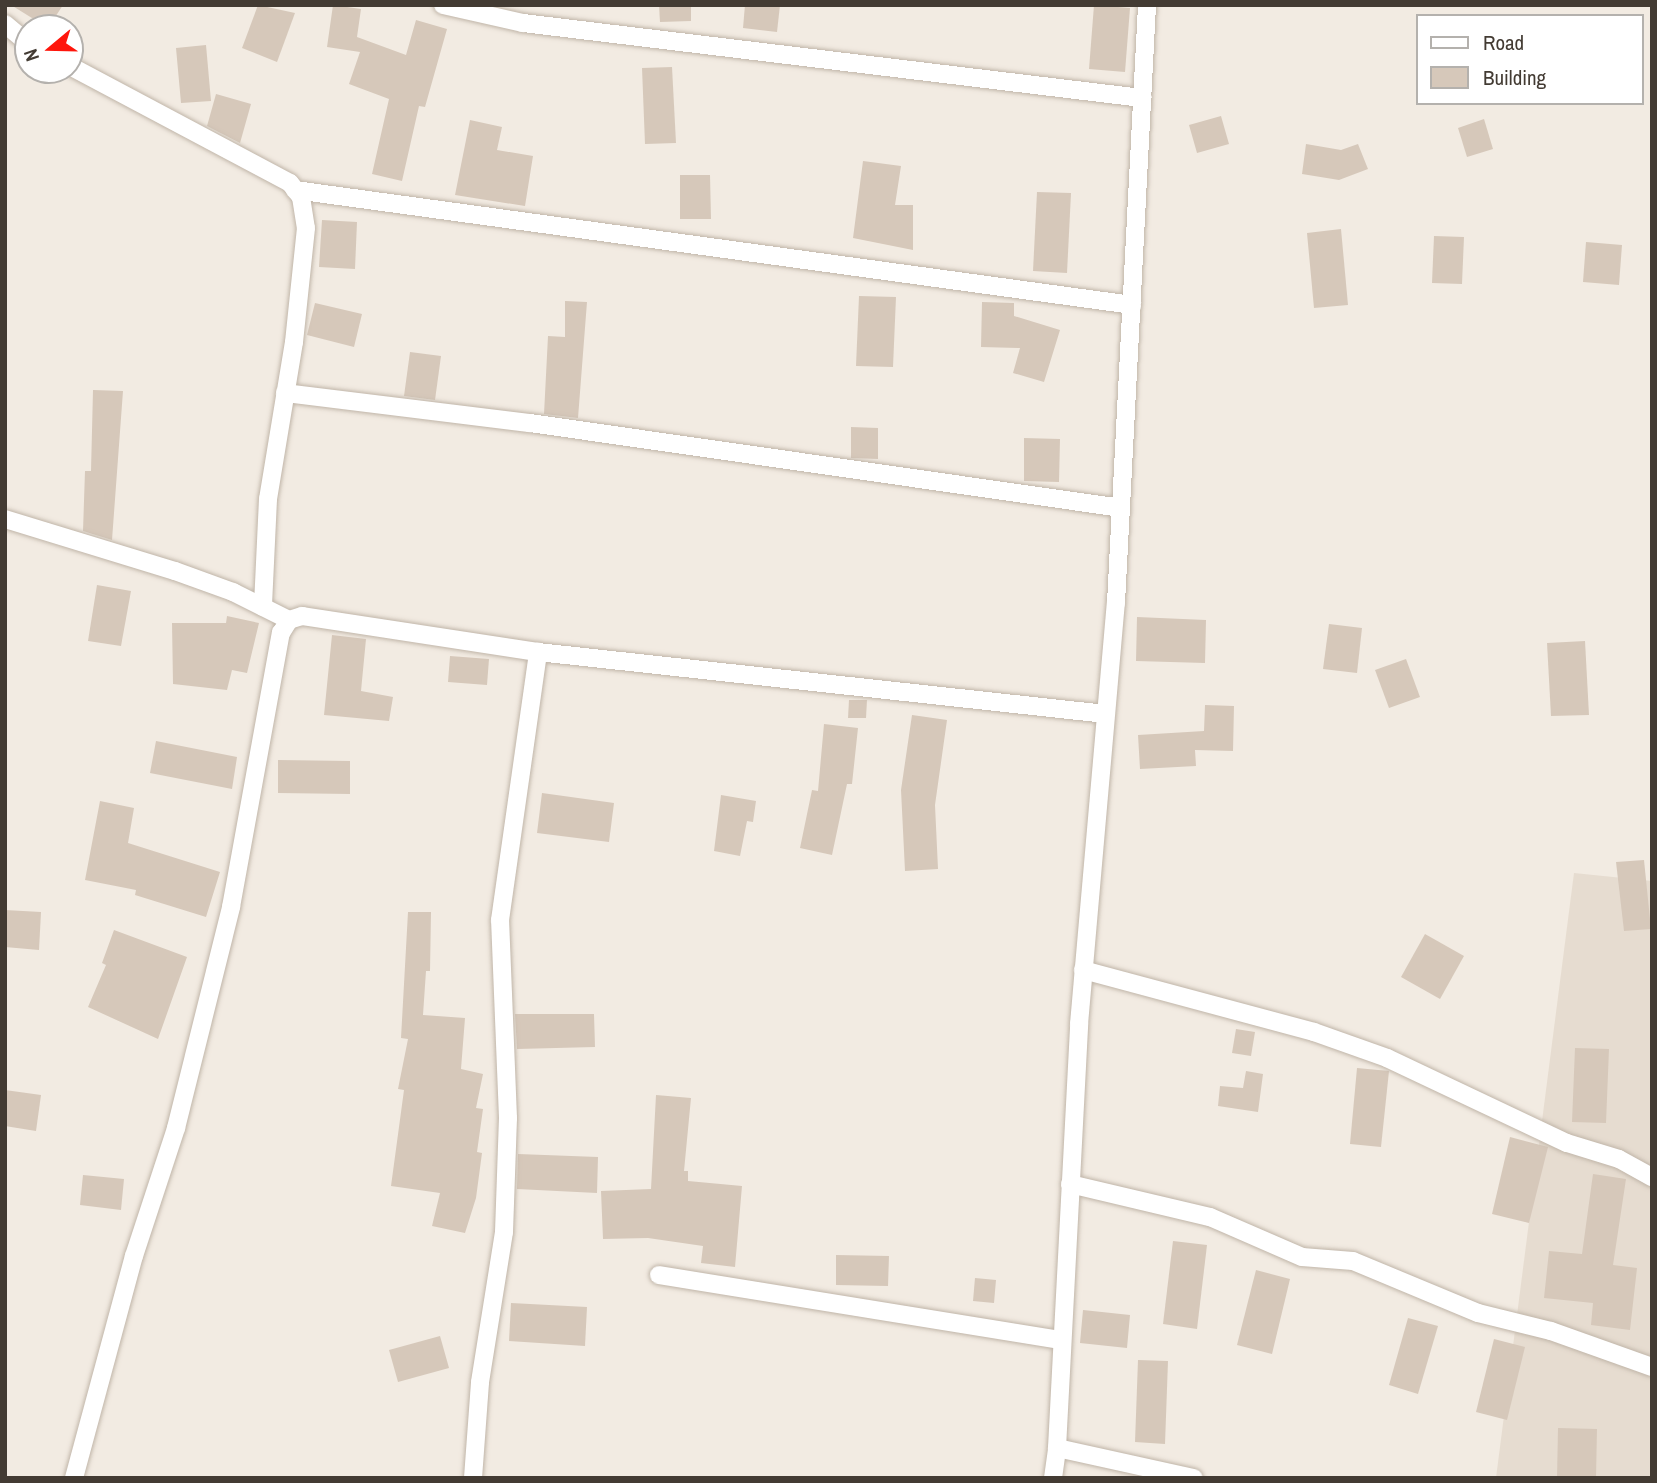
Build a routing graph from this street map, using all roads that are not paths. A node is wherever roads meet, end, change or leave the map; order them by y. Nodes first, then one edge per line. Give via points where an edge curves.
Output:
1 (443, 5) edge
2 (1147, 5) edge
3 (84, 73) edge
4 (1142, 98) junction
5 (295, 190) junction
6 (1132, 305) junction
7 (285, 393) junction
8 (1121, 508) junction
9 (5, 519) edge
10 (262, 607) junction
11 (289, 620) junction
12 (538, 652) junction
13 (1106, 715) junction
14 (1083, 970) junction
15 (1652, 1177) edge
16 (1070, 1184) junction
17 (659, 1275) dead end
18 (1060, 1340) junction
19 (1652, 1367) edge
20 (1057, 1448) junction
21 (74, 1478) edge
22 (473, 1478) edge
23 (1053, 1478) edge
24 (1194, 1478) edge

1 - 4 street via 523,23
2 - 4 street
3 - 5 street via 290,183
4 - 6 street
5 - 6 street
5 - 7 street via 302,197 306,228
6 - 8 street
7 - 8 street via 530,423
7 - 10 street via 268,499
8 - 13 street
9 - 10 street via 175,571
10 - 11 street
11 - 12 street via 302,616
11 - 21 street via 281,634 230,907 179,1115 134,1256
12 - 13 street
12 - 22 street via 500,920 508,1118 504,1232 480,1382
13 - 14 street
14 - 15 street via 1314,1032 1387,1058 1567,1143 1619,1159
14 - 16 street
16 - 18 street
16 - 19 street via 1210,1217 1302,1257 1353,1261 1478,1313 1551,1331
17 - 18 street
18 - 20 street
20 - 23 street
20 - 24 street

